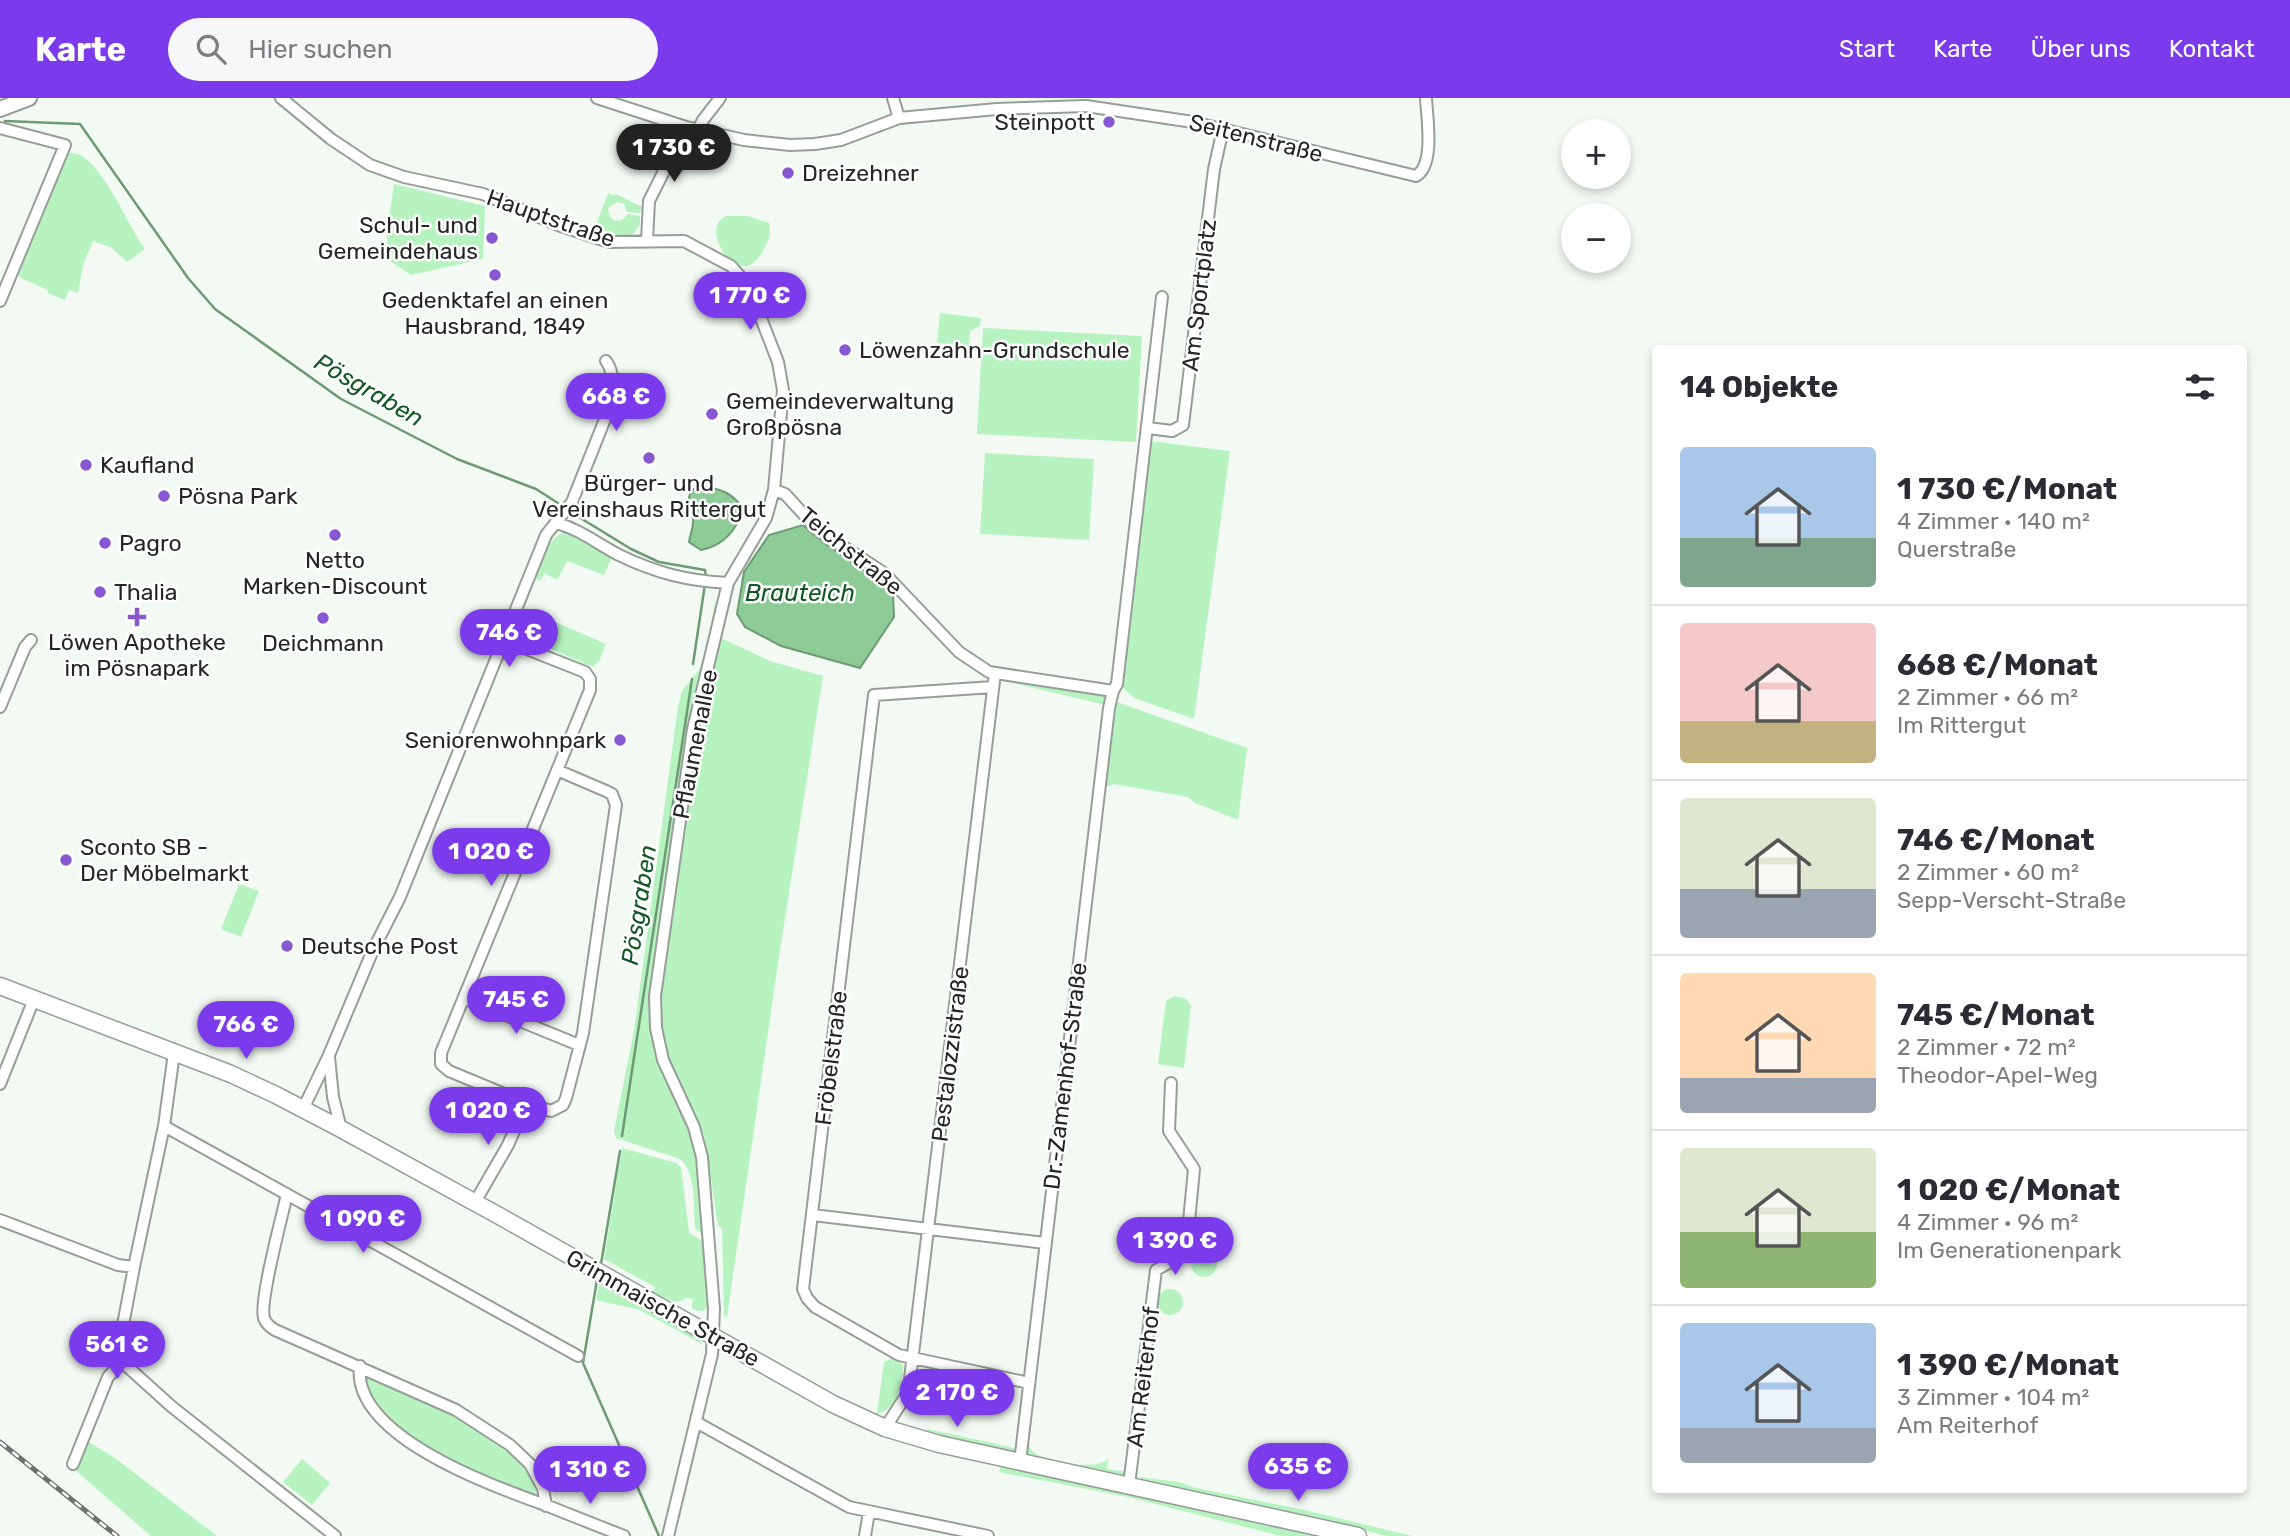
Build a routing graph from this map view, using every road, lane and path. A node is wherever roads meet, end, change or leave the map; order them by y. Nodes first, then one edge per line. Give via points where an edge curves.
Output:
1 (29, 98) edge
2 (281, 98) edge
3 (597, 98) edge
4 (720, 98) edge
5 (893, 98) edge
6 (1124, 98) edge
7 (1426, 98) edge
8 (293, 102) edge
9 (997, 103) edge
10 (0, 109) edge
11 (1123, 110) junction
12 (899, 117) junction
13 (0, 128) edge
14 (692, 128) junction
15 (1223, 129) junction
16 (647, 241) junction
17 (1162, 297) dead end
18 (0, 301) edge
19 (606, 361) dead end
20 (1148, 428) junction
21 (774, 490) junction
22 (557, 523) junction
23 (729, 583) junction
24 (31, 640) dead end
25 (504, 640) junction
26 (995, 673) junction
27 (993, 687) junction
28 (1113, 691) junction
29 (0, 707) edge
30 (557, 770) junction
31 (0, 986) edge
32 (464, 998) junction
33 (34, 999) junction
34 (579, 1045) junction
35 (174, 1053) junction
36 (329, 1055) junction
37 (1171, 1083) dead end
38 (0, 1084) edge
39 (526, 1103) junction
40 (303, 1109) junction
41 (164, 1126) junction
42 (341, 1129) junction
43 (287, 1194) junction
44 (475, 1202) junction
45 (813, 1215) junction
46 (0, 1220) edge
47 (929, 1230) junction
48 (1045, 1243) junction
49 (134, 1267) junction
50 (713, 1337) junction
51 (578, 1356) dead end
52 (911, 1359) junction
53 (121, 1363) junction
54 (360, 1366) junction
55 (1030, 1383) junction
56 (696, 1422) junction
57 (885, 1428) junction
58 (1020, 1462) junction
59 (73, 1464) dead end
60 (1129, 1485) junction
61 (546, 1506) junction
62 (869, 1512) junction
63 (335, 1536) edge
64 (624, 1536) edge
65 (668, 1536) edge
66 (865, 1536) edge
67 (988, 1536) edge
68 (1358, 1536) edge

1 - 10 street
2 - 8 street, Hauptstraße
3 - 14 street, Seitenstraße
4 - 14 street
5 - 12 street
6 - 11 street
7 - 15 street, Seitenstraße via 1428,160 1416,176
8 - 16 street, Hauptstraße via 331,139 370,165 483,194 609,242
9 - 11 street, Seitenstraße
9 - 12 street, Seitenstraße
11 - 15 street, Seitenstraße
12 - 14 street, Seitenstraße via 841,140 815,144 758,142
13 - 18 street via 65,145
14 - 16 street via 649,201
15 - 20 street, Am Sportplatz via 1214,169 1183,425 1172,431
16 - 21 street, Hauptstraße via 675,240 700,248 731,266 752,295 778,362 783,390
17 - 20 street, Am Sportplatz
19 - 22 street via 613,399
20 - 28 street, Am Sportplatz
21 - 23 street, Pflaumenallee via 766,518
21 - 26 street, Teichstraße via 785,494 818,530 884,573 959,652
22 - 23 street via 659,573
22 - 25 street via 546,534
23 - 50 street, Pflaumenallee via 693,729 655,996 663,1060 694,1127 702,1157
24 - 29 street
25 - 30 street via 585,672 590,679 590,690
25 - 36 street via 400,897
26 - 27 street, Pestalozzistraße
26 - 28 street, Teichstraße
27 - 45 street, Fröbelstraße via 874,695
27 - 47 street, Pestalozzistraße
28 - 48 street, Dr.-Zamenhof-Straße
30 - 32 street
30 - 34 street via 612,794 616,805
31 - 33 main road, Grimmaische Straße
32 - 34 street
32 - 39 street via 441,1053 441,1064
33 - 35 main road, Grimmaische Straße
33 - 38 street
34 - 39 street via 563,1105 551,1111
35 - 40 main road, Grimmaische Straße
35 - 41 street
36 - 40 street
36 - 42 street
37 - 60 street, Am Reiterhof via 1169,1130 1194,1169 1186,1253 1156,1270
39 - 44 street
40 - 42 main road, Grimmaische Straße
41 - 43 street
41 - 49 street
42 - 44 main road, Grimmaische Straße
43 - 51 street
43 - 54 street via 271,1261 264,1319 275,1330
44 - 50 main road, Grimmaische Straße
45 - 47 street
45 - 52 street, Fröbelstraße via 803,1281 807,1298 815,1307
46 - 49 street
47 - 48 street
47 - 52 street, Pestalozzistraße
48 - 55 street, Dr.-Zamenhof-Straße
49 - 53 street via 119,1346
50 - 56 street, Pflaumenallee
50 - 57 main road, Grimmaische Straße
52 - 55 street, Fröbelstraße
52 - 57 street, Pestalozzistraße via 907,1394
53 - 59 street via 108,1377
53 - 63 street
54 - 61 street via 456,1410 510,1445 538,1477
54 - 61 street via 362,1390 384,1422 404,1438 493,1487
55 - 58 street, Dr.-Zamenhof-Straße
56 - 62 street via 849,1507
56 - 65 street, Pflaumenallee
57 - 58 main road, Grimmaische Straße
58 - 60 main road, Grimmaische Straße
60 - 68 main road, Grimmaische Straße
61 - 64 street
62 - 66 street
62 - 67 street

